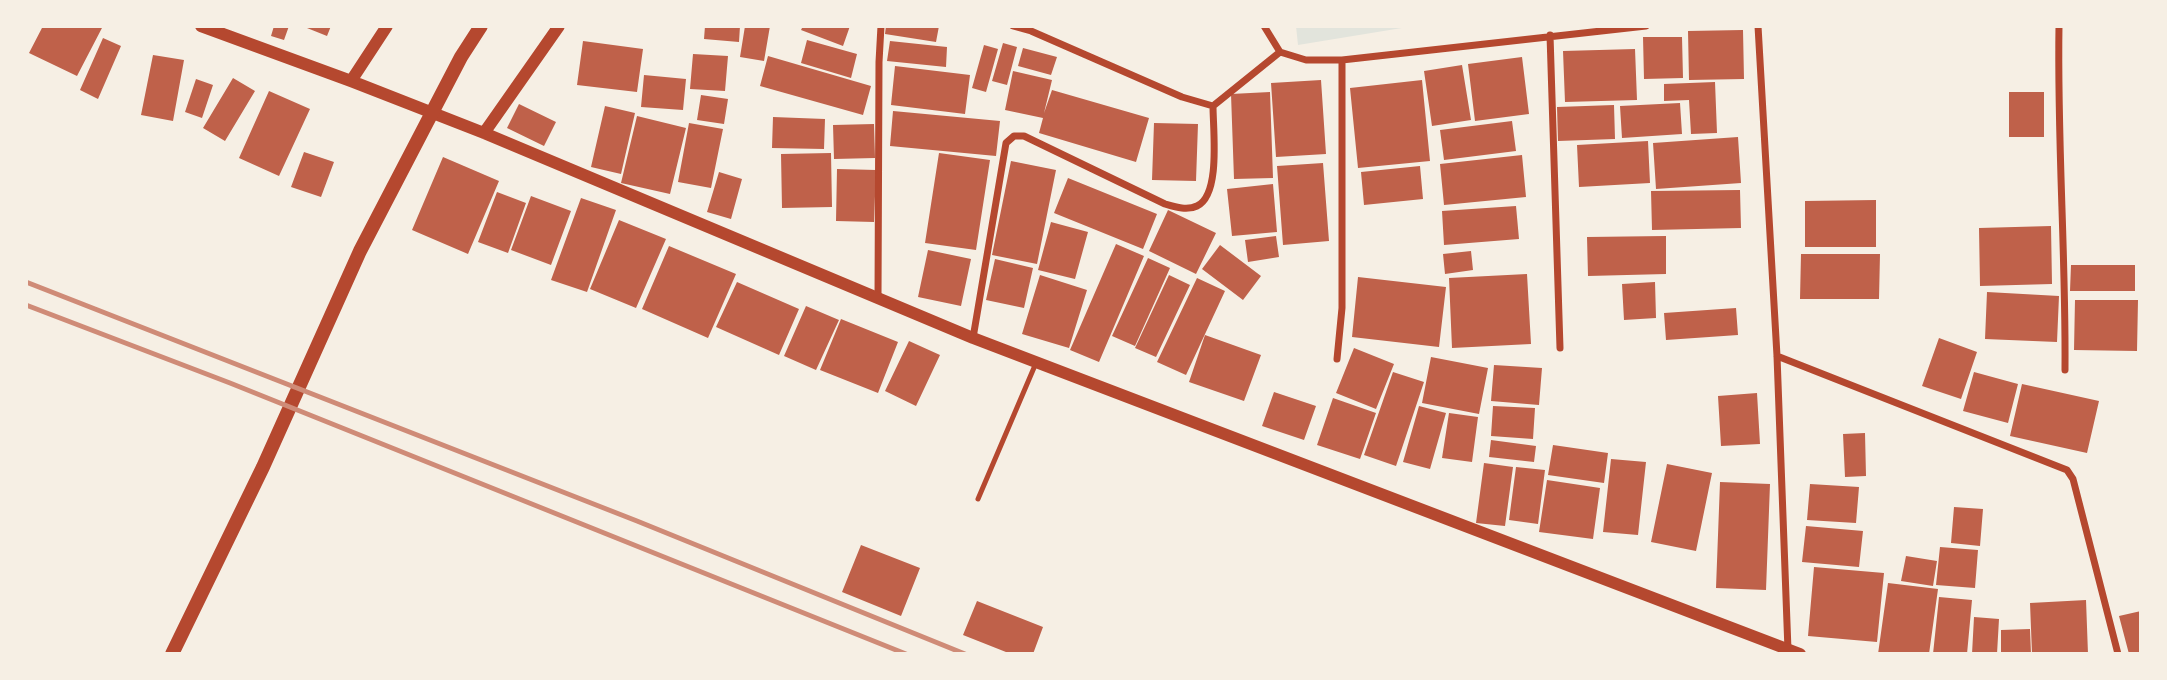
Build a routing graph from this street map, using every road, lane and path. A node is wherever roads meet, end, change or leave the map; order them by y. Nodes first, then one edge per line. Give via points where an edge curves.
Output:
1 (201, 26) edge
2 (387, 26) edge
3 (481, 26) edge
4 (559, 26) edge
5 (881, 26) edge
6 (1013, 26) edge
7 (1264, 26) edge
8 (1646, 26) edge
9 (1758, 26) edge
10 (2059, 26) edge
11 (1550, 35) junction
12 (1280, 52) junction
13 (1342, 60) junction
14 (351, 81) junction
15 (1213, 106) junction
16 (484, 133) junction
17 (878, 297) junction
18 (973, 338) junction
19 (1560, 348) dead end
20 (1777, 356) junction
21 (1337, 359) dead end
22 (1037, 362) junction
23 (2066, 370) dead end
24 (978, 499) dead end
25 (1794, 652) edge
26 (172, 654) edge
27 (2118, 654) edge

1 - 14 street
2 - 14 street
3 - 26 main road via 359,251 263,467
4 - 16 street
5 - 17 street
6 - 15 street
7 - 12 street
8 - 11 street
9 - 20 street
10 - 23 street
11 - 13 street
11 - 19 street
12 - 13 street via 1306,60
12 - 15 street
13 - 21 street via 1342,308
14 - 16 street
15 - 18 street via 1213,180 1210,194 1198,206 1165,204 1024,136 1014,136 1006,143
16 - 17 street
17 - 18 street
18 - 22 street
20 - 25 street
20 - 27 street via 2067,470
22 - 24 lane
22 - 25 street

